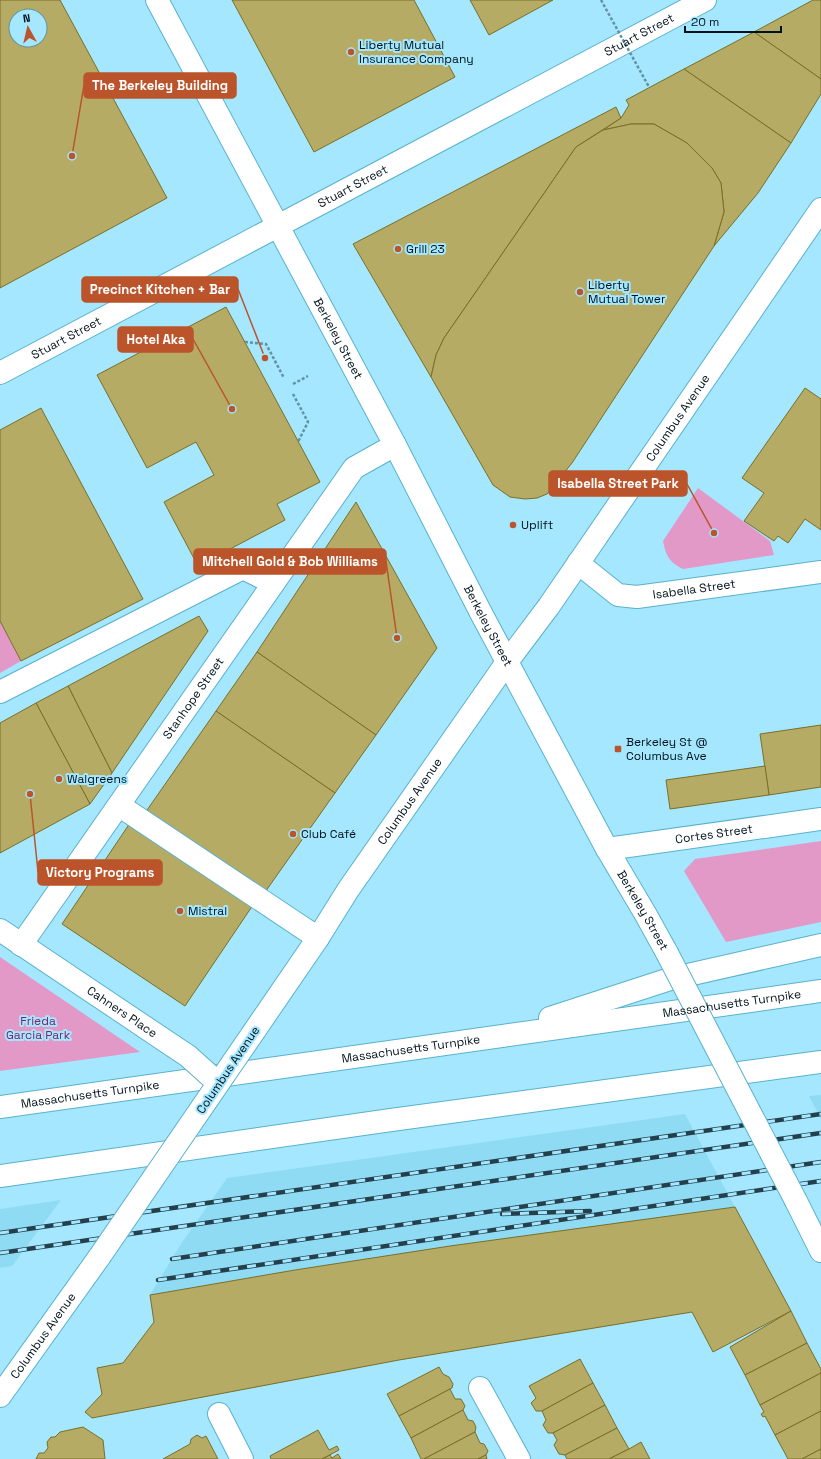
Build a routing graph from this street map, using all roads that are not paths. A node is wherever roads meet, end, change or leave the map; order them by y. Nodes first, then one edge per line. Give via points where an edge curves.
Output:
1 (157, 0) edge
2 (705, 0) edge
3 (821, 209) edge
4 (278, 226) junction
5 (0, 373) edge
6 (395, 445) junction
7 (578, 563) junction
8 (821, 572) edge
9 (273, 583) junction
10 (507, 662) junction
11 (0, 692) edge
12 (120, 806) junction
13 (821, 819) edge
14 (607, 849) junction
15 (0, 930) edge
16 (318, 938) junction
17 (821, 945) edge
18 (22, 946) junction
19 (821, 991) edge
20 (497, 1036) junction
21 (821, 1062) edge
22 (218, 1083) junction
23 (0, 1107) edge
24 (0, 1176) edge
25 (821, 1251) edge
26 (480, 1388) dead end
27 (0, 1396) edge
28 (219, 1414) dead end
29 (242, 1459) edge
30 (519, 1459) edge

1 - 4 main road, Berkeley Street
2 - 4 main road, Stuart Street
3 - 7 main road, Columbus Avenue
4 - 5 main road, Stuart Street
4 - 6 main road, Berkeley Street
6 - 9 main road, Stanhope Street via 354,468
6 - 10 main road, Berkeley Street
7 - 8 main road, Isabella Street via 618,595 637,597
7 - 10 main road, Columbus Avenue
9 - 11 main road via 243,568
9 - 12 main road, Stanhope Street
10 - 14 main road, Berkeley Street
10 - 16 main road, Columbus Avenue via 348,890
12 - 16 main road
12 - 18 main road, Stanhope Street
13 - 14 main road, Cortes Street
14 - 25 main road, Berkeley Street, bridge via 667,953
15 - 18 main road
16 - 22 main road, Columbus Avenue, bridge
17 - 20 main road via 670,979
18 - 22 main road, Cahners Place, bridge via 188,1056
19 - 20 main road, Massachusetts Turnpike
20 - 23 main road, Massachusetts Turnpike
21 - 24 main road
22 - 27 main road, Columbus Avenue, bridge via 100,1256
26 - 30 main road
28 - 29 main road

